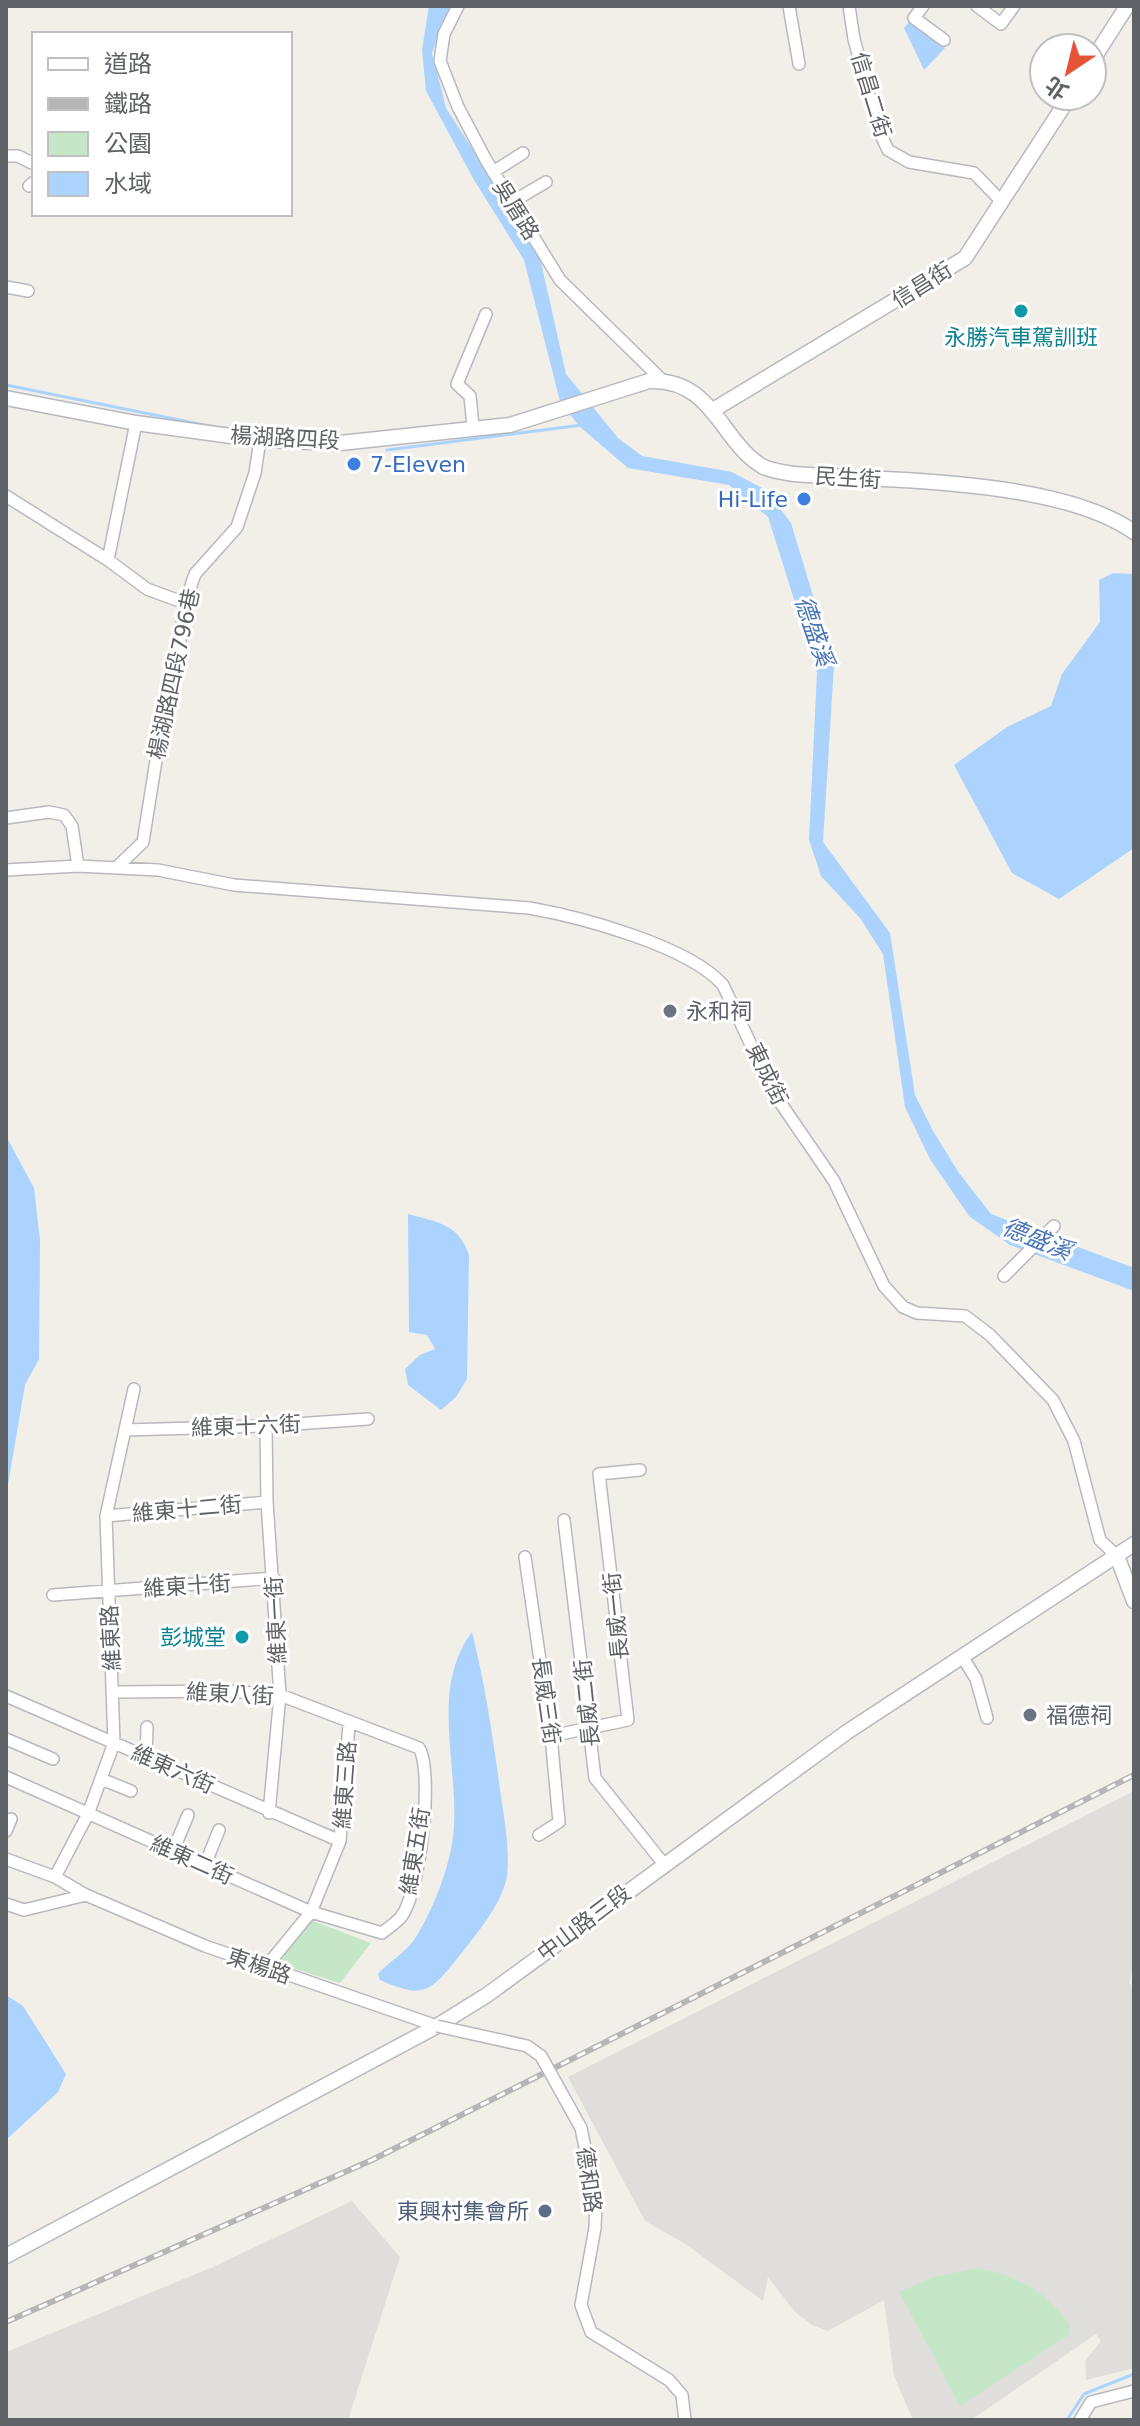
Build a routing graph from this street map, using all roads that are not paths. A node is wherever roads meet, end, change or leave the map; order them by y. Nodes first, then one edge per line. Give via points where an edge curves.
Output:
1 (458, 6) edge
2 (789, 6) edge
3 (849, 6) edge
4 (923, 6) edge
5 (977, 6) edge
6 (1014, 6) edge
7 (1127, 6) edge
8 (1108, 36) edge
9 (944, 40) dead end
10 (799, 64) dead end
11 (1060, 112) edge
12 (523, 153) dead end
13 (6, 156) edge
14 (32, 163) edge
15 (493, 172) junction
16 (546, 182) dead end
17 (512, 202) junction
18 (1002, 202) junction
19 (6, 287) edge
20 (28, 291) dead end
21 (486, 314) dead end
22 (663, 381) junction
23 (6, 398) edge
24 (713, 410) junction
25 (136, 423) junction
26 (473, 427) junction
27 (260, 440) junction
28 (6, 496) edge
29 (1134, 532) edge
30 (108, 560) junction
31 (185, 603) junction
32 (6, 818) edge
33 (78, 866) junction
34 (117, 867) junction
35 (6, 870) edge
36 (1051, 1229) dead end
37 (1008, 1272) dead end
38 (134, 1389) dead end
39 (368, 1419) dead end
40 (266, 1426) junction
41 (125, 1430) junction
42 (640, 1470) dead end
43 (267, 1502) junction
44 (106, 1516) junction
45 (564, 1520) dead end
46 (1133, 1550) edge
47 (1117, 1556) junction
48 (525, 1557) dead end
49 (274, 1578) junction
50 (109, 1592) junction
51 (53, 1595) dead end
52 (1134, 1601) edge
53 (962, 1656) junction
54 (114, 1692) junction
55 (280, 1695) junction
56 (6, 1696) edge
57 (987, 1718) dead end
58 (349, 1724) junction
59 (147, 1727) dead end
60 (591, 1727) junction
61 (551, 1736) junction
62 (6, 1739) edge
63 (114, 1743) junction
64 (146, 1758) junction
65 (53, 1759) dead end
66 (426, 1759) joint
67 (6, 1777) edge
68 (101, 1779) junction
69 (131, 1791) dead end
70 (269, 1813) junction
71 (88, 1814) junction
72 (188, 1815) dead end
73 (219, 1830) dead end
74 (539, 1835) dead end
75 (340, 1841) junction
76 (173, 1851) junction
77 (6, 1859) edge
78 (663, 1863) junction
79 (205, 1865) junction
80 (55, 1877) junction
81 (86, 1895) junction
82 (6, 1904) edge
83 (311, 1912) junction
84 (382, 1933) joint
85 (265, 1968) junction
86 (437, 2026) junction
87 (6, 2256) edge
88 (1134, 2391) edge
89 (685, 2420) edge
90 (1080, 2420) edge

1 - 15 street, 吳厝路 via 444,34 440,61
2 - 10 street
3 - 18 street, 信昌二街 via 878,129 888,150 909,162 974,173
4 - 9 street via 914,18
5 - 6 street via 1001,24
7 - 8 street
11 - 18 street, 信昌街
12 - 15 street
13 - 14 street
15 - 17 street, 吳厝路
16 - 17 street
17 - 22 street, 吳厝路 via 560,280
18 - 24 street, 信昌街 via 965,258 942,275
19 - 20 street
21 - 26 street via 457,384 470,396
22 - 24 street, 民生街
22 - 26 street, 楊湖路四段 via 510,425
23 - 25 street, 楊湖路四段
24 - 29 street, 民生街 via 762,466 793,474 1045,496 1107,514
25 - 27 street, 楊湖路四段
25 - 30 street
26 - 27 street, 楊湖路四段 via 340,443
27 - 31 street, 楊湖路四段796巷 via 237,527 195,574
28 - 30 street
30 - 31 street via 147,589
31 - 34 street, 楊湖路四段796巷 via 143,842
32 - 33 street via 64,815 72,826
33 - 34 street, 東成街
33 - 35 street, 東成街
34 - 47 street, 東成街 via 234,885 565,914 673,952 712,972 773,1092 834,1181 884,1286 903,1307 917,1313 965,1316 1053,1400 1074,1441 1100,1540
36 - 37 street
38 - 41 street, 維東路
39 - 40 street, 維東十六街
40 - 41 street, 維東十六街
40 - 43 street, 維東一街
41 - 44 street, 維東路
42 - 60 street, 長威一街 via 599,1474 628,1720
43 - 44 street, 維東十二街
43 - 49 street, 維東一街
44 - 50 street, 維東路
45 - 60 street, 長威二街
46 - 47 street, 中山路三段
47 - 52 street
47 - 53 street, 中山路三段
48 - 61 street, 長威三街
49 - 50 street, 維東十街
49 - 55 street, 維東一街
50 - 51 street, 維東十街
50 - 54 street, 維東路
53 - 57 street via 976,1679
53 - 78 street, 中山路三段
54 - 55 street, 維東八街
54 - 63 street, 維東路
55 - 58 street, 維東八街
55 - 70 street, 維東一街
56 - 63 street, 維東六街
58 - 66 street, 維東八街 via 419,1748
58 - 75 street, 維東三路
59 - 64 street
60 - 61 street, 長威一街
60 - 78 street, 長威二街 via 595,1778
61 - 74 street, 長威三街 via 559,1822
62 - 65 street
63 - 64 street, 維東六街
63 - 68 street, 維東路
64 - 70 street, 維東六街
66 - 84 street, 維東五街 via 412,1891 401,1916
67 - 71 street, 維東二街
68 - 69 street
68 - 71 street, 維東路
70 - 75 street, 維東六街
71 - 76 street, 維東二街
71 - 80 street, 維東路
72 - 76 street
73 - 79 street
75 - 83 street, 維東三路
76 - 79 street, 維東二街
77 - 80 street, 東楊路
78 - 86 street, 中山路三段 via 487,1995
79 - 83 street, 維東二街
80 - 81 street, 東楊路
81 - 82 street via 24,1910
81 - 85 street, 東楊路
83 - 84 street, 維東二街
83 - 85 street, 維東三路
85 - 86 street, 東楊路
86 - 87 street, 中山路三段
86 - 89 street, 德和路, bridge via 527,2046 541,2056 581,2128 596,2201 581,2305 591,2332 669,2380 682,2395
88 - 90 street via 1091,2402

